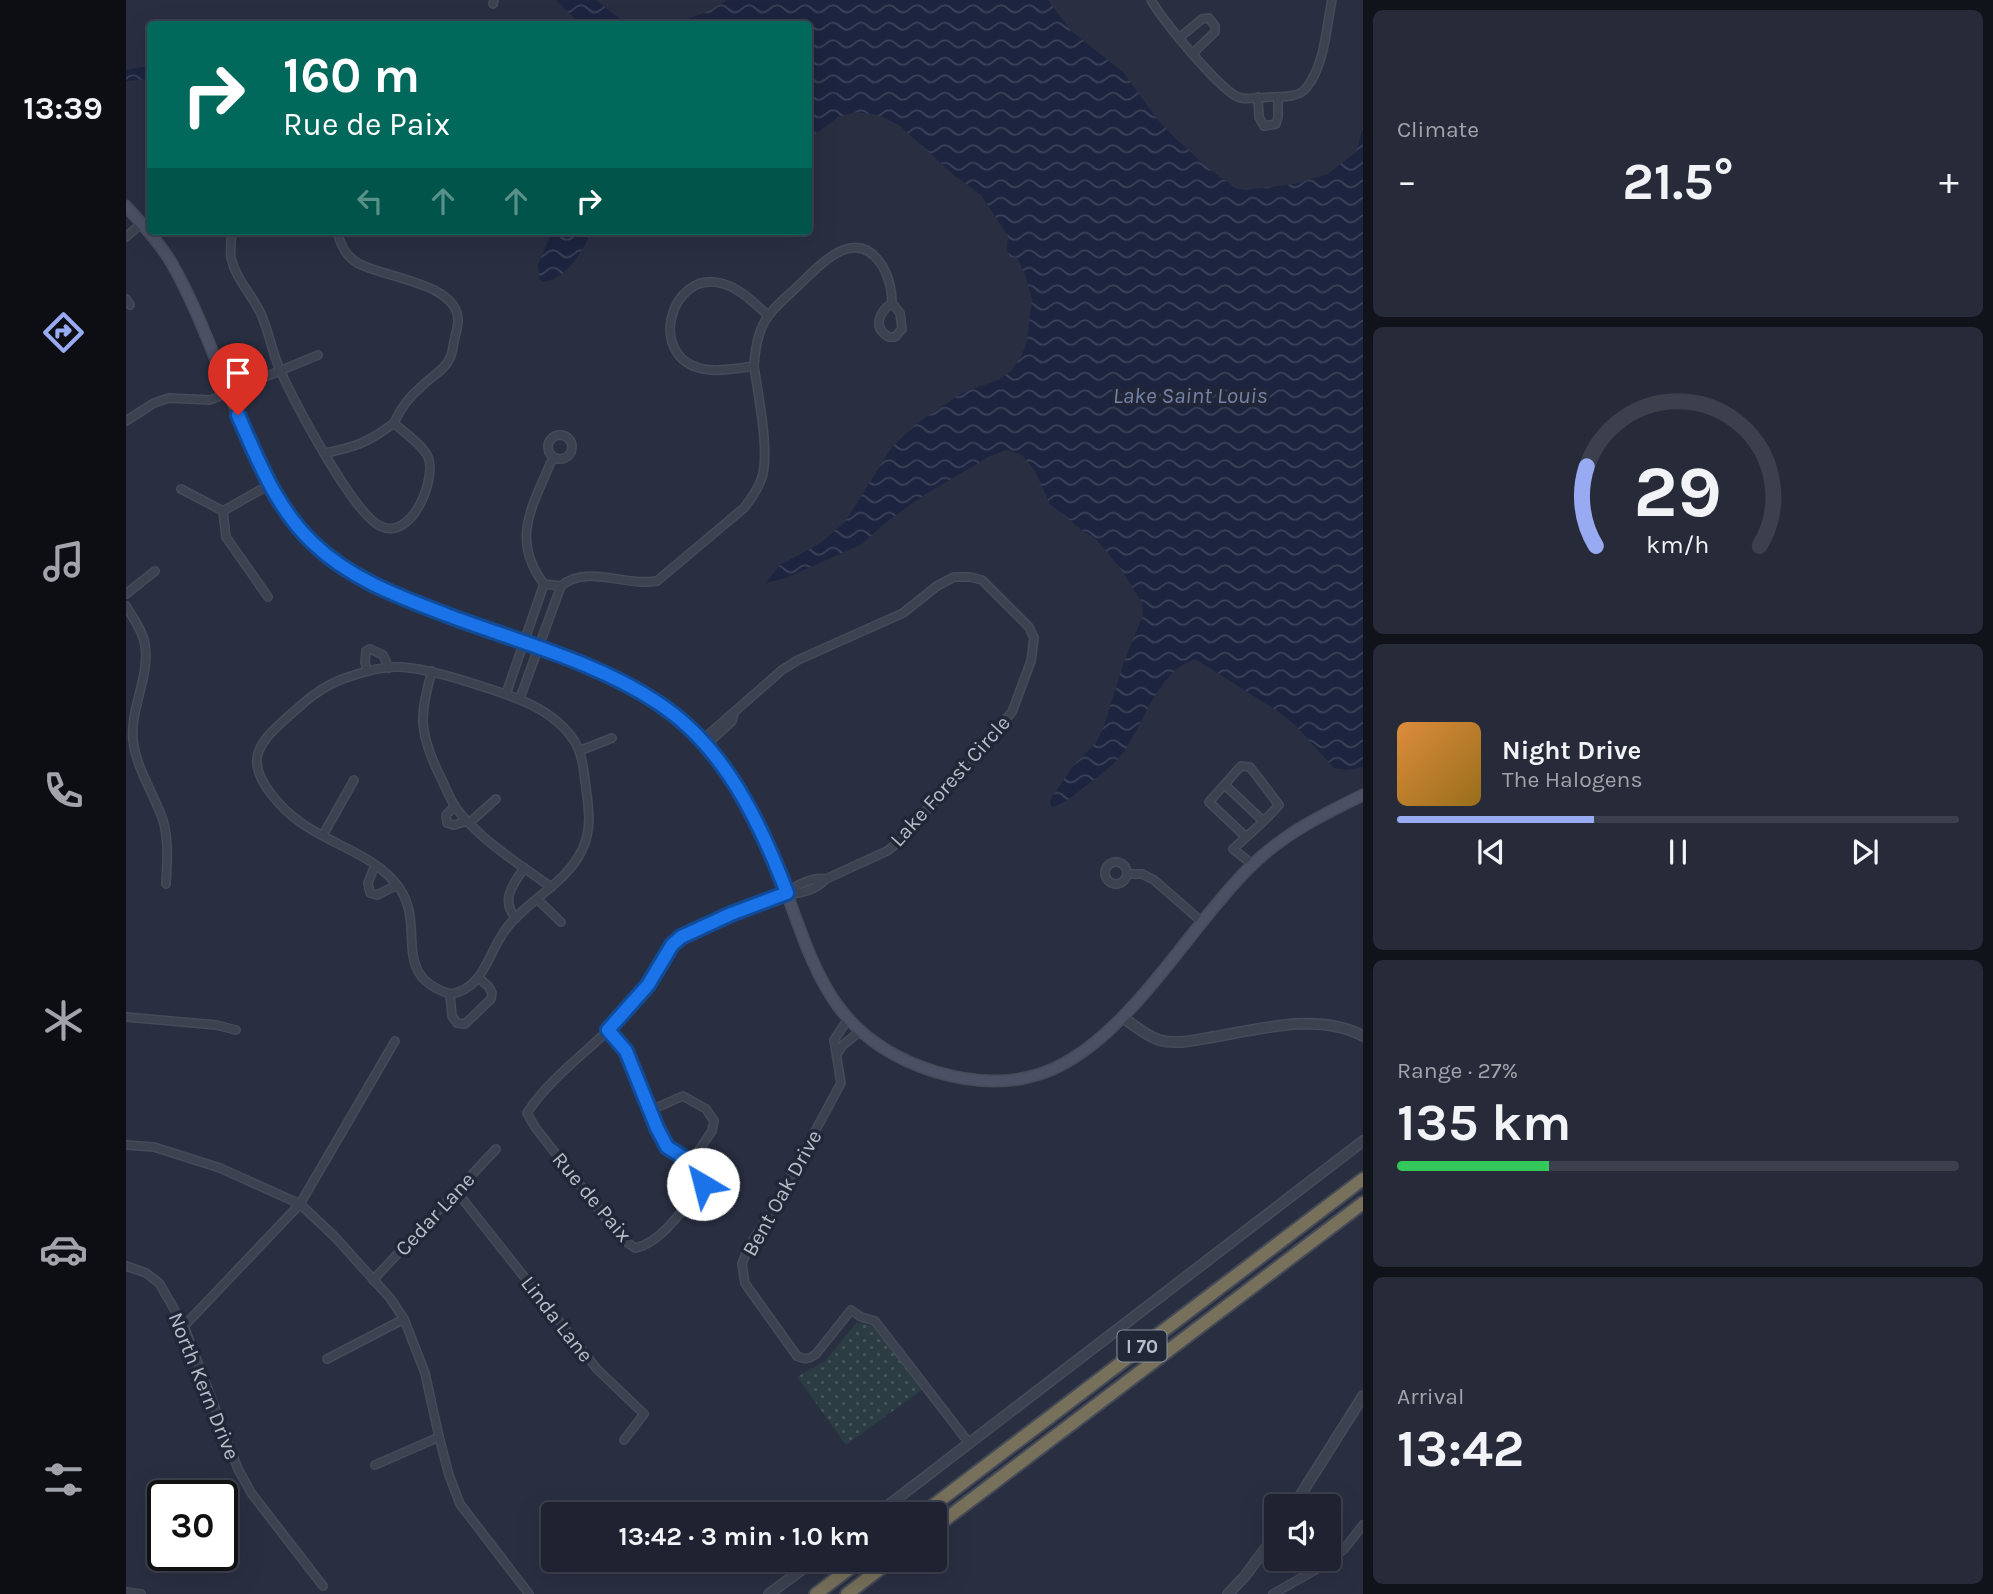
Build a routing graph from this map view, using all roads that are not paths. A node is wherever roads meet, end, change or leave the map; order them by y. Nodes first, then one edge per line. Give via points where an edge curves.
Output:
1 (1151, 0) edge
2 (1332, 0) edge
3 (1179, 38) junction
4 (1193, 53) junction
5 (1258, 97) junction
6 (1278, 97) junction
7 (126, 206) edge
8 (142, 223) junction
9 (147, 229) edge
10 (151, 235) edge
11 (232, 235) edge
12 (338, 235) edge
13 (126, 237) edge
14 (892, 303) junction
15 (768, 315) junction
16 (318, 355) dead end
17 (754, 366) junction
18 (279, 369) junction
19 (227, 392) junction
20 (126, 421) edge
21 (394, 423) junction
22 (325, 453) junction
23 (554, 457) dead end
24 (269, 485) junction
25 (181, 489) dead end
26 (223, 511) junction
27 (155, 571) dead end
28 (544, 584) junction
29 (561, 586) junction
30 (126, 594) edge
31 (268, 597) dead end
32 (126, 607) edge
33 (523, 644) junction
34 (538, 649) junction
35 (390, 668) junction
36 (367, 671) junction
37 (432, 671) junction
38 (506, 694) junction
39 (520, 698) junction
40 (612, 738) dead end
41 (703, 744) junction
42 (579, 751) junction
43 (354, 780) dead end
44 (1224, 785) junction
45 (1363, 795) edge
46 (496, 799) dead end
47 (455, 806) junction
48 (1264, 821) junction
49 (468, 822) junction
50 (323, 835) junction
51 (1246, 837) junction
52 (1252, 864) junction
53 (375, 865) junction
54 (524, 868) junction
55 (1128, 874) dead end
56 (166, 884) dead end
57 (397, 885) junction
58 (551, 887) junction
59 (787, 893) junction
60 (537, 899) junction
61 (516, 918) junction
62 (1201, 921) junction
63 (561, 922) dead end
64 (479, 978) junction
65 (450, 994) junction
66 (126, 1017) edge
67 (1122, 1017) junction
68 (848, 1019) junction
69 (236, 1030) dead end
70 (608, 1030) junction
71 (859, 1032) junction
72 (1363, 1036) edge
73 (395, 1041) dead end
74 (836, 1054) junction
75 (651, 1110) junction
76 (1363, 1141) edge
77 (126, 1146) edge
78 (496, 1149) dead end
79 (691, 1162) junction
80 (1363, 1180) edge
81 (457, 1192) junction
82 (1363, 1203) edge
83 (300, 1204) junction
84 (126, 1266) edge
85 (373, 1280) junction
86 (404, 1319) junction
87 (184, 1326) junction
88 (327, 1359) dead end
89 (1363, 1395) edge
90 (439, 1437) junction
91 (624, 1440) dead end
92 (969, 1443) junction
93 (375, 1465) dead end
94 (1301, 1494) edge
95 (893, 1502) edge
96 (938, 1502) edge
97 (947, 1518) edge
98 (1363, 1525) edge
99 (1264, 1550) edge
100 (799, 1572) edge
101 (845, 1572) edge
102 (876, 1572) edge
103 (323, 1586) dead end
104 (126, 1592) edge
105 (142, 1594) edge
106 (529, 1594) edge
107 (769, 1594) edge
108 (816, 1594) edge
109 (847, 1594) edge
110 (1228, 1594) edge
111 (1273, 1594) edge

1 - 3 street
2 - 6 street via 1317,72 1305,90
3 - 4 street
3 - 4 street via 1209,18 1215,32
4 - 5 street via 1227,91 1240,98
5 - 6 street
5 - 6 street via 1261,122 1271,126 1278,117
7 - 8 main road
8 - 9 main road
8 - 13 street
10 - 19 main road via 187,293
11 - 18 street via 231,257 239,280 261,313
12 - 21 street via 342,247 369,269 409,279 454,304 458,320 450,358 421,386
14 - 14 street via 900,313 902,329 895,337 883,334 878,321
14 - 15 street via 888,276 879,261 852,247 826,259
15 - 17 street
15 - 17 street via 723,283 705,283 678,301 670,318 672,345 695,366 711,370
16 - 18 street
17 - 29 street via 765,463 762,479 744,508 657,581 644,584 582,577
18 - 19 street
18 - 22 street
19 - 20 street via 210,400 169,398
19 - 24 main road
21 - 22 street via 371,441
21 - 22 street via 430,464 414,517 403,526 390,529 376,524 337,478
23 - 28 street via 524,537 526,553
24 - 26 street
24 - 33 main road via 313,543 339,564 392,594
25 - 26 street
26 - 31 street via 226,537
27 - 30 street
28 - 29 street
28 - 33 street
29 - 34 street
32 - 56 street via 145,643 133,740 164,824
33 - 34 main road
33 - 38 street
34 - 39 street
34 - 41 main road via 635,688 679,718
35 - 36 street
35 - 36 street via 383,655 370,649 366,650
35 - 37 street
36 - 50 street via 314,693 266,736 257,758 262,781 279,804
37 - 38 street
37 - 47 street via 422,729 428,752
38 - 39 street
39 - 42 street via 556,721
40 - 42 street
41 - 59 main road via 744,798
41 - 59 street, Lake Forest Circle via 732,722 734,713 782,670 903,613 954,577 982,580 1029,627 1034,638 1031,661 1012,712 901,840 822,884
42 - 58 street via 589,807 588,831 582,851
43 - 50 street
44 - 48 street
44 - 48 street via 1241,766 1250,766 1279,805
44 - 51 street via 1209,802
45 - 52 main road via 1297,828
46 - 49 street
47 - 49 street
47 - 49 street via 446,815 447,823
48 - 51 street
49 - 54 street
50 - 53 street
51 - 52 street via 1233,849
52 - 62 main road
53 - 57 street
53 - 57 street via 368,883 370,893 377,895
54 - 58 street
54 - 61 street via 508,900
55 - 62 street via 1154,880
57 - 65 street via 409,913 414,965 434,989
58 - 60 street
59 - 68 main road via 815,968
59 - 70 street, Rue de Paix via 681,937 648,985
60 - 61 street
60 - 63 street
61 - 64 street
62 - 67 main road
64 - 65 street
64 - 65 street via 489,987 491,999 465,1024 452,1016
66 - 69 street
67 - 71 main road via 1068,1063 1001,1082 956,1078 907,1062
67 - 72 street via 1150,1037 1181,1043 1311,1024 1348,1028
68 - 71 main road
68 - 74 street, Bent Oak Drive via 834,1040
70 - 75 street via 626,1051
70 - 79 street, Rue de Paix via 538,1096 527,1113 535,1127 621,1238 635,1248 658,1237 703,1184 700,1171
71 - 74 street
73 - 83 street
74 - 92 street, Bent Oak Drive via 841,1083 747,1250 742,1264 745,1283 802,1359 816,1354 851,1310 875,1321
75 - 79 street via 667,1147
75 - 79 street via 683,1096 706,1109 714,1121 712,1131
76 - 92 street
77 - 83 street via 154,1147 220,1168
78 - 81 street, Cedar Lane
80 - 96 highway, I 70
81 - 85 street, Cedar Lane
81 - 91 street, Linda Lane via 597,1369 644,1414
82 - 97 highway, I 70
83 - 85 street
83 - 87 street
84 - 87 street, North Kern Drive via 159,1283
85 - 86 street
86 - 88 street
86 - 90 street via 425,1373
87 - 103 street, North Kern Drive via 238,1469 258,1504
89 - 94 street
90 - 93 street
90 - 106 street via 460,1504
92 - 95 street
98 - 111 street via 1329,1562
99 - 110 street
100 - 107 street
101 - 108 highway
102 - 109 highway
104 - 105 street

